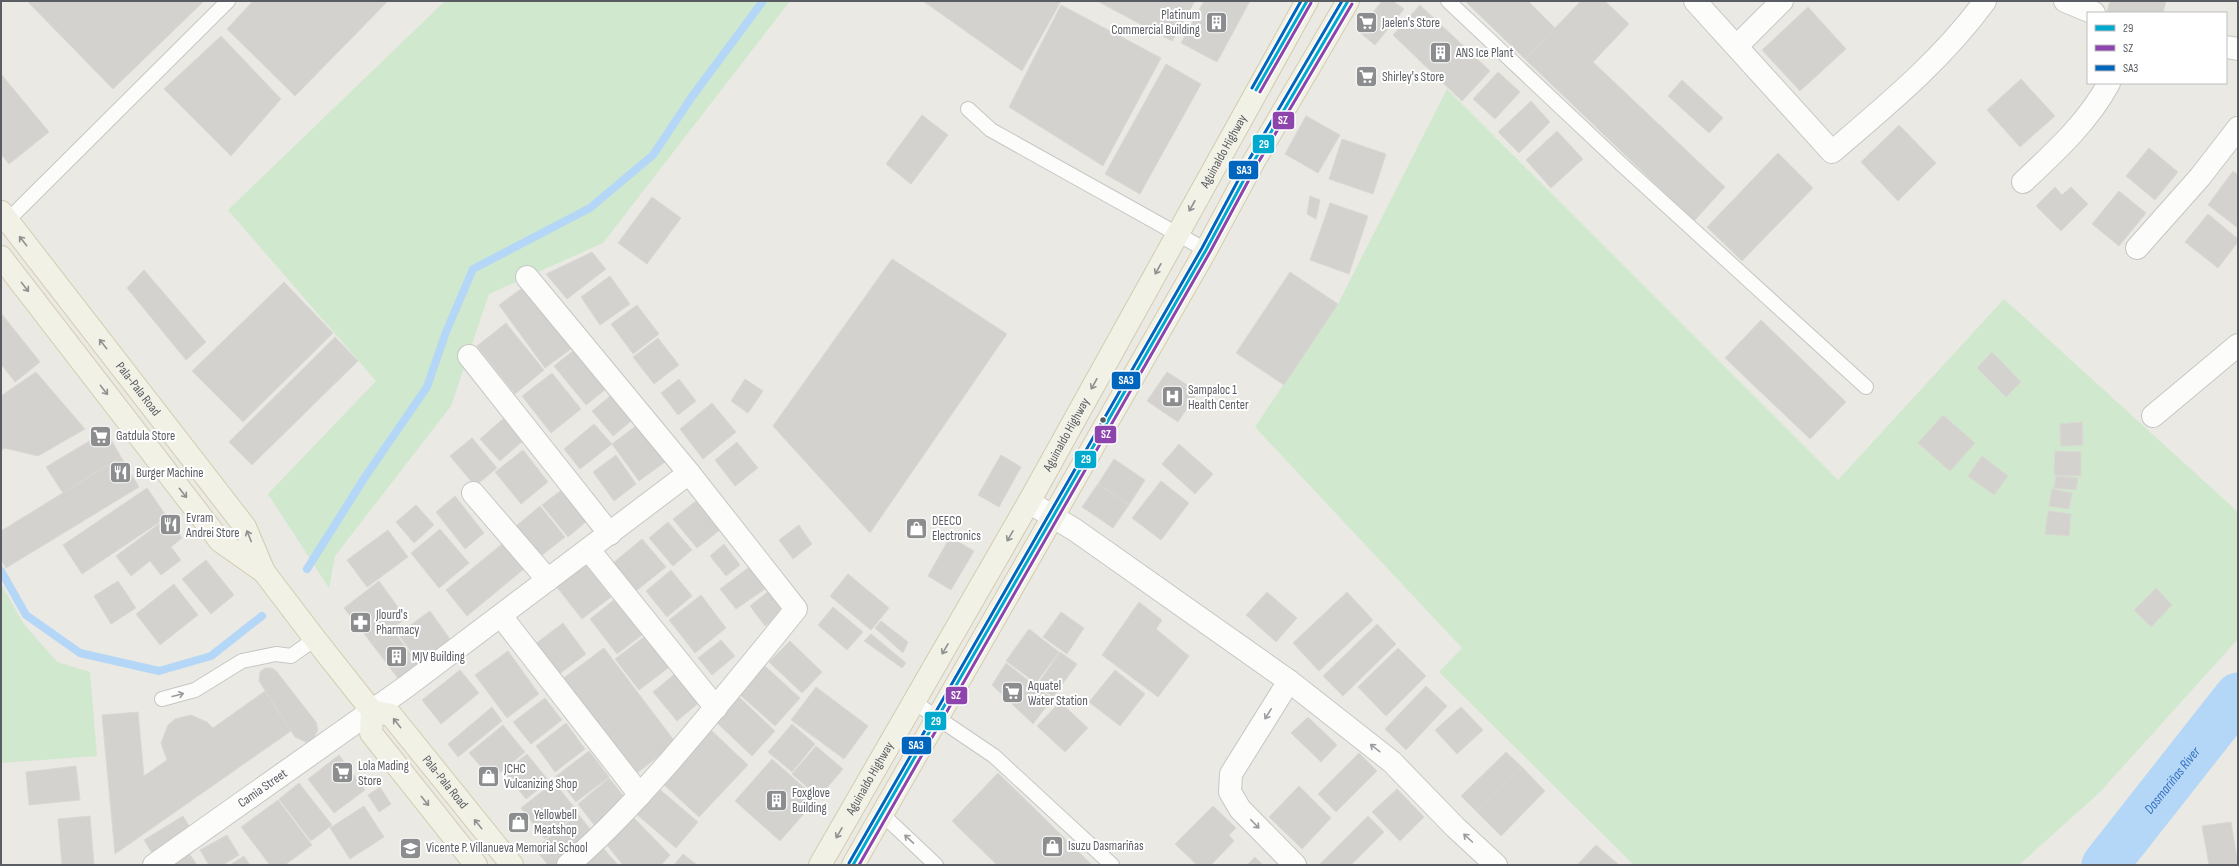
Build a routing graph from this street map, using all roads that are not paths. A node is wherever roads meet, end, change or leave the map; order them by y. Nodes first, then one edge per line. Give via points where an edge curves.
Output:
1 (228, 1) edge
2 (1307, 1) edge
3 (1348, 1) edge
4 (1448, 1) edge
5 (1695, 1) edge
6 (1782, 1) edge
7 (1986, 1) edge
8 (2065, 1) edge
9 (2092, 12) edge
10 (1737, 46) junction
11 (2227, 47) edge
12 (2238, 49) edge
13 (2108, 84) edge
14 (968, 109) dead end
15 (2238, 128) edge
16 (2023, 182) dead end
17 (4, 216) edge
18 (1177, 235) junction
19 (2138, 248) dead end
20 (1206, 250) junction
21 (1, 257) edge
22 (527, 277) dead end
23 (2238, 345) edge
24 (469, 356) dead end
25 (1866, 387) dead end
26 (2153, 416) dead end
27 (688, 473) junction
28 (473, 493) dead end
29 (1029, 502) junction
30 (1052, 516) junction
31 (610, 534) junction
32 (589, 550) junction
33 (264, 572) junction
34 (548, 580) junction
35 (501, 616) junction
36 (310, 632) junction
37 (1289, 681) junction
38 (162, 699) dead end
39 (914, 702) junction
40 (716, 708) junction
41 (372, 711) junction
42 (937, 717) junction
43 (640, 795) junction
44 (882, 814) junction
45 (154, 865) edge
46 (476, 865) edge
47 (512, 865) edge
48 (568, 865) edge
49 (820, 865) edge
50 (853, 865) edge
51 (936, 865) edge
52 (1112, 865) edge
53 (1294, 865) edge
54 (1496, 865) edge

1 - 17 lane
2 -> 18 main road, Aguinaldo Highway
3 - 20 main road, Aguinaldo Highway via 1254,161
4 - 25 lane via 1620,163
5 - 10 street
6 - 10 street
7 - 10 street via 1966,28 1906,89 1832,152
8 - 9 street
11 - 12 street
13 - 16 street via 2098,103 2058,149
14 - 18 lane via 991,130
15 - 19 street via 2200,177
33 -> 17 main road, Pala-Pala Road via 245,527
18 - 20 lane
18 -> 29 main road, Aguinaldo Highway
20 - 30 main road, Aguinaldo Highway
21 -> 33 main road, Pala-Pala Road via 220,541
22 - 27 street
23 - 26 street
24 - 31 street
27 - 31 street, Camia Street
27 - 40 street via 796,609
28 - 34 street
29 - 30 street
29 -> 39 main road, Aguinaldo Highway
30 - 37 street
30 - 42 main road, Aguinaldo Highway
31 - 32 street, Camia Street
32 - 34 street, Camia Street
32 - 40 street
33 - 36 main road, Pala-Pala Road
34 - 35 street, Camia Street
35 - 41 street, Camia Street
35 - 43 street
38 -> 36 lane via 195,690 242,661 276,654 291,656
36 - 41 main road, Pala-Pala Road
37 -> 53 street via 1231,774 1230,792 1240,809
54 -> 37 street via 1392,762
39 - 42 lane
39 -> 49 main road, Aguinaldo Highway
40 - 43 street
41 - 45 street, Camia Street
41 -> 46 main road, Pala-Pala Road via 371,733
47 -> 41 main road, Pala-Pala Road via 391,715
42 - 44 main road, Aguinaldo Highway
42 - 52 lane via 994,756
43 - 48 street via 597,840
44 - 50 main road, Aguinaldo Highway
51 -> 44 lane

